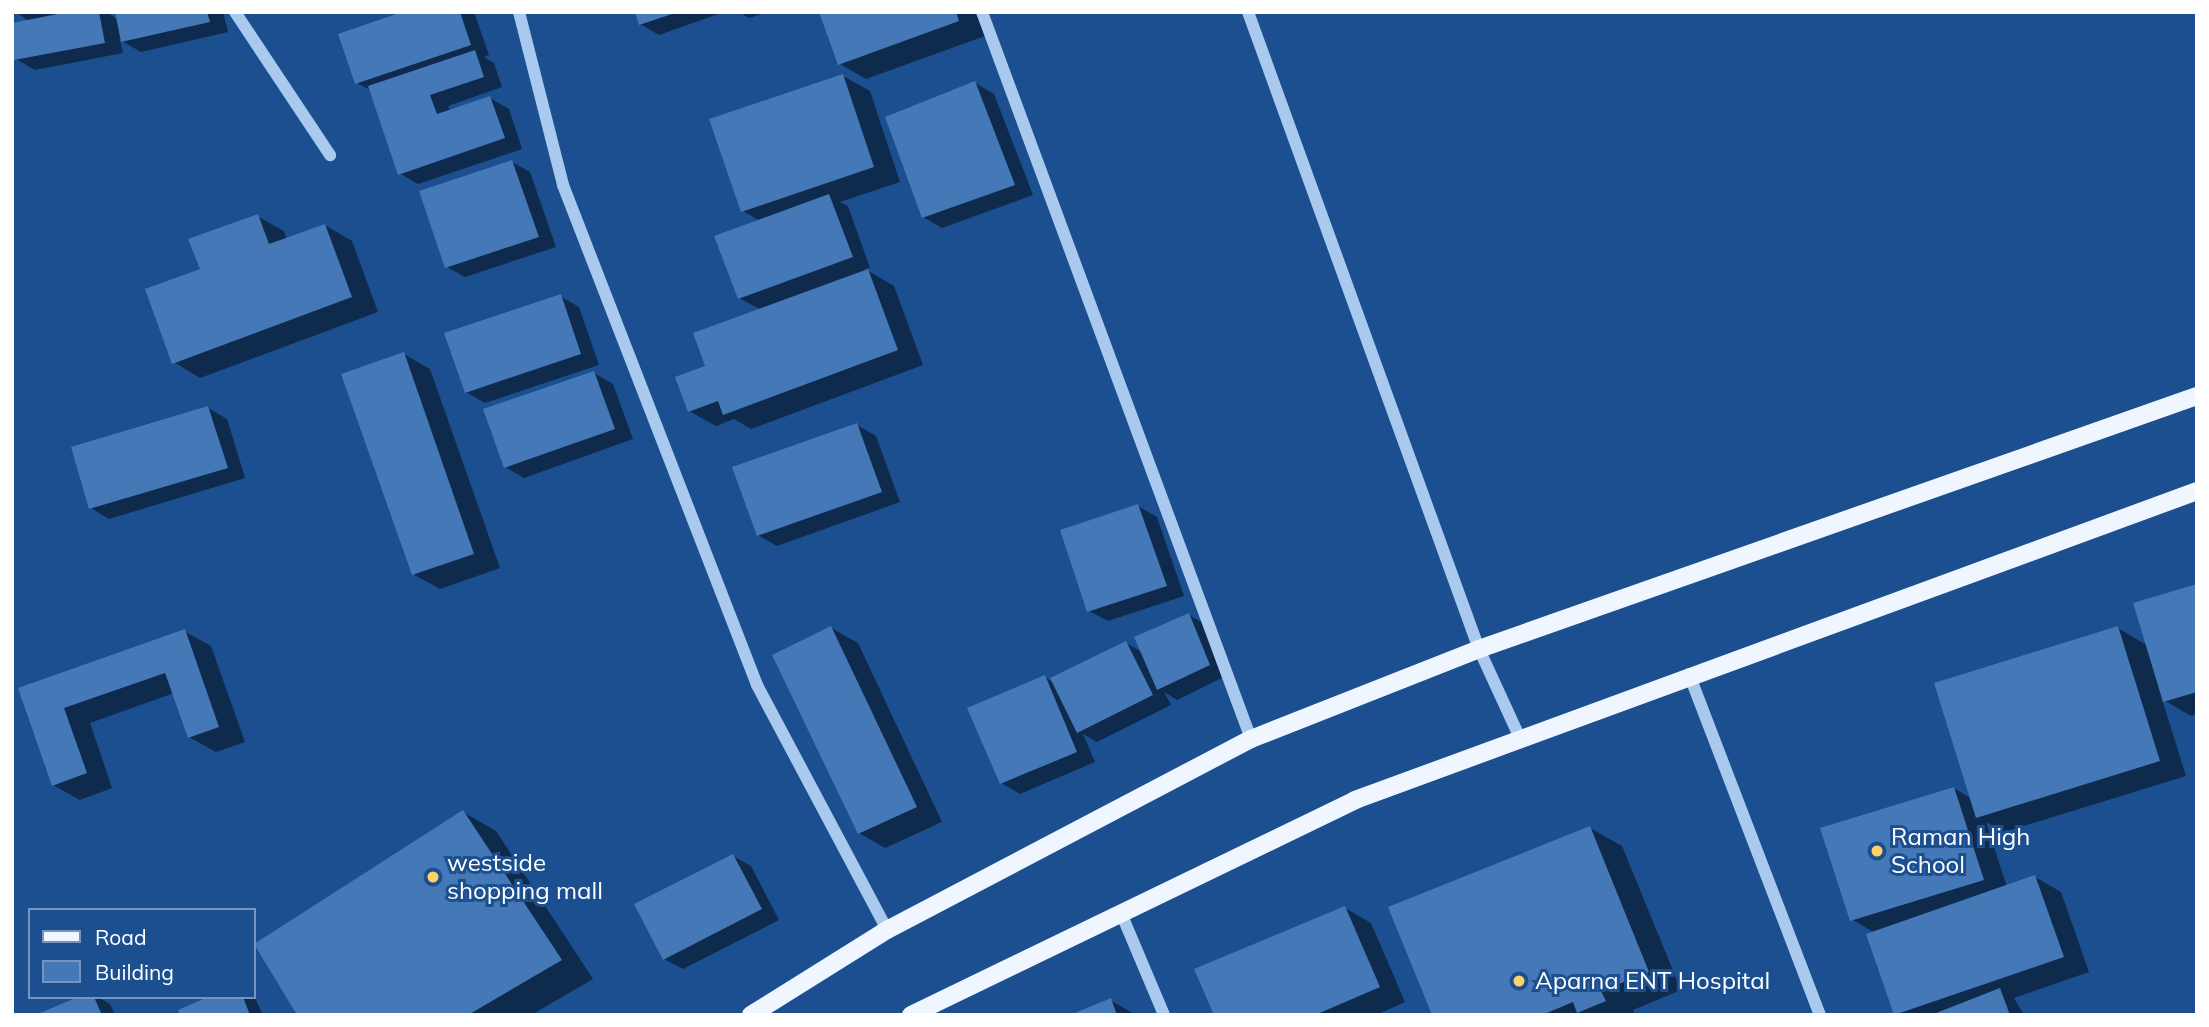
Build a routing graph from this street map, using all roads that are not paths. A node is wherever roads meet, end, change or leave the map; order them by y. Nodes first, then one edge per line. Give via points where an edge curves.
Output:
1 (235, 12) edge
2 (519, 12) edge
3 (982, 12) edge
4 (1248, 12) edge
5 (330, 155) dead end
6 (2197, 396) edge
7 (2197, 491) edge
8 (1479, 649) junction
9 (1689, 674) junction
10 (1520, 738) junction
11 (1251, 739) junction
12 (1121, 914) junction
13 (887, 930) junction
14 (751, 1015) edge
15 (911, 1015) edge
16 (1164, 1015) edge
17 (1820, 1015) edge

1 - 5 street
2 - 13 street via 563,185 757,685
3 - 11 street
4 - 8 street
6 - 8 main road
7 - 9 main road
8 - 10 street
8 - 11 main road
9 - 10 main road
9 - 17 street
10 - 12 main road via 1355,800
11 - 13 main road
12 - 15 main road
12 - 16 street
13 - 14 main road

